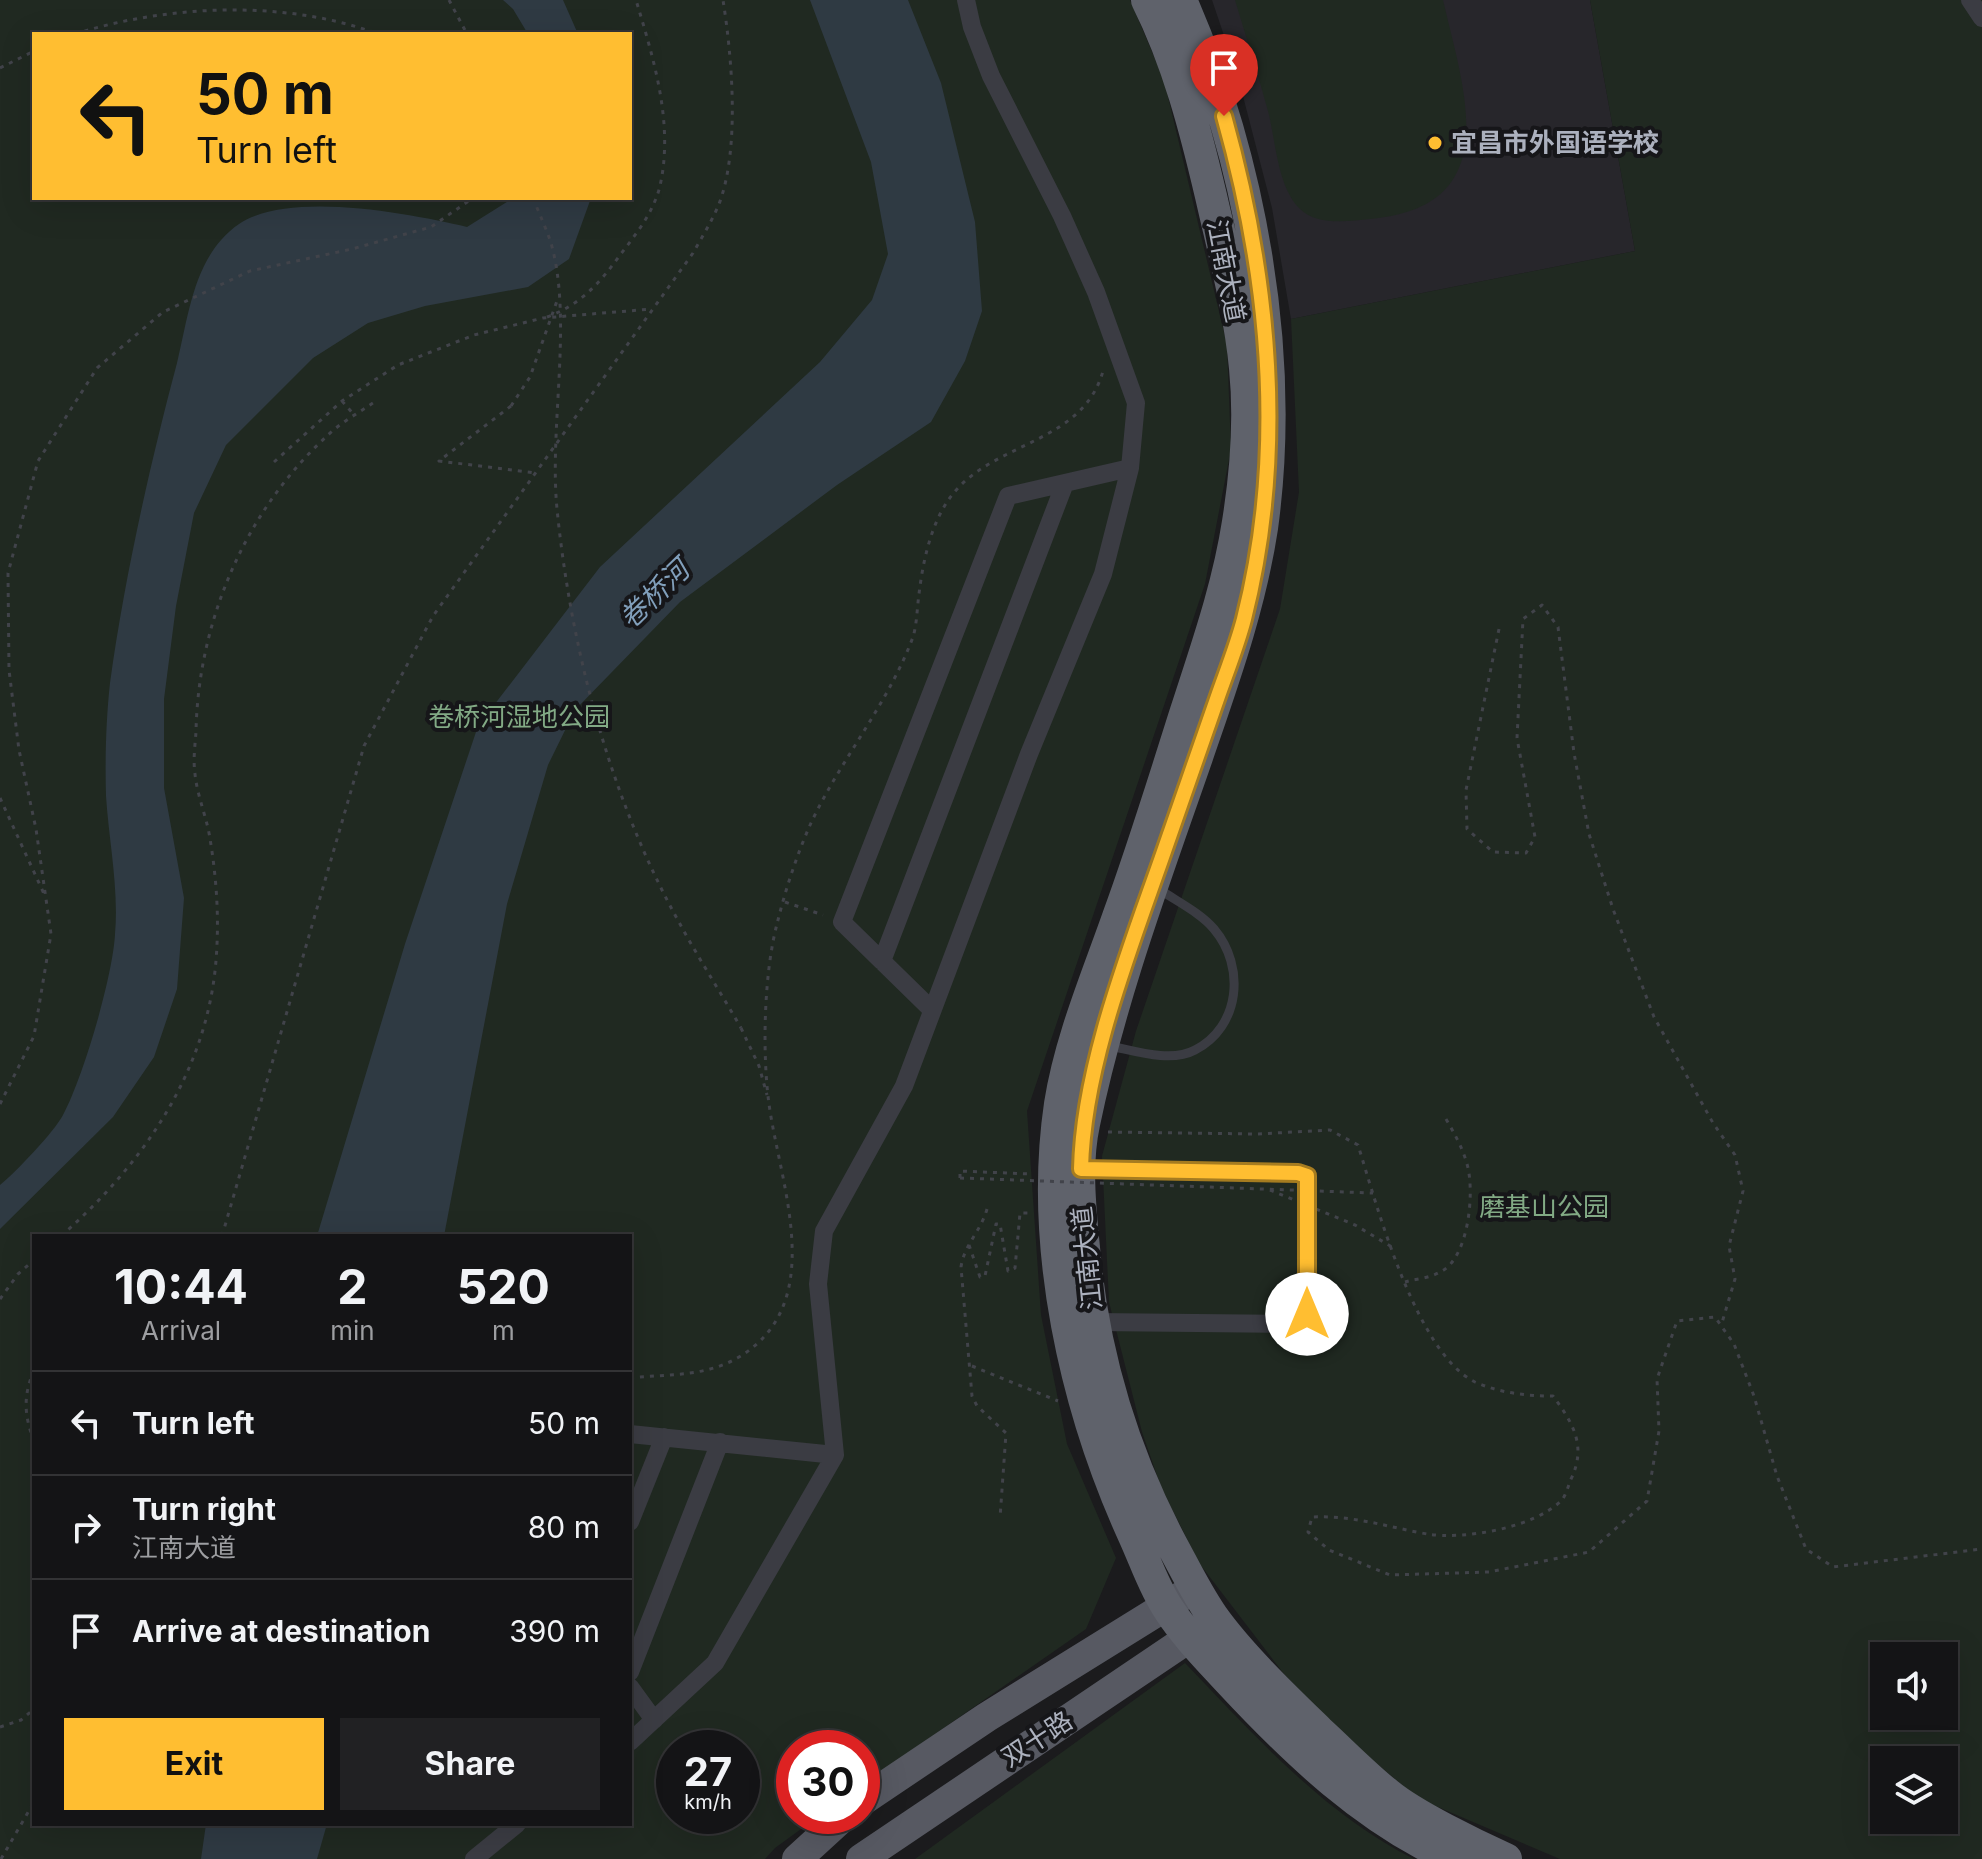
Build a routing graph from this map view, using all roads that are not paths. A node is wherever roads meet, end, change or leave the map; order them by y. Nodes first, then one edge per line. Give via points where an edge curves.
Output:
1 (966, 0) edge
2 (1147, 0) edge
3 (1181, 0) edge
4 (1970, 0) edge
5 (1982, 18) edge
6 (1130, 468) junction
7 (1065, 483) junction
8 (1153, 884) junction
9 (882, 961) junction
10 (932, 1010) junction
11 (1102, 1045) junction
12 (1068, 1172) junction
13 (1093, 1322) junction
14 (632, 1434) edge
15 (664, 1437) junction
16 (720, 1442) junction
17 (835, 1455) junction
18 (632, 1517) edge
19 (1195, 1588) junction
20 (1166, 1606) junction
21 (1203, 1629) junction
22 (632, 1667) edge
23 (632, 1690) edge
24 (654, 1720) junction
25 (632, 1740) edge
26 (880, 1789) edge
27 (515, 1826) edge
28 (824, 1834) edge
29 (474, 1859) edge
30 (797, 1859) edge
31 (861, 1859) edge
32 (1454, 1859) edge
33 (1506, 1859) edge

1 - 6 street via 991,76 1096,292 1136,403
2 - 12 highway, 江南大道 via 1193,118 1220,236 1245,366 1246,444 1238,523 1219,610 1083,1015 1061,1103
3 - 8 highway, 江南大道 via 1212,72 1231,139 1266,337 1270,408 1261,530 1244,620
4 - 5 street
6 - 7 street
6 - 10 street via 1103,574
7 - 9 street
7 - 9 street via 1008,496 842,922
8 - 11 highway, 江南大道
8 - 11 lane via 1214,927 1227,950 1237,981 1227,1023 1194,1051 1163,1056
9 - 10 street
10 - 17 street via 904,1086 824,1231 818,1284
11 - 12 highway, 江南大道
12 - 13 highway, 江南大道 via 1080,1212
12 - 13 street via 1307,1176 1304,1321
12 - 20 highway, 江南大道 via 1057,1213 1061,1286 1074,1367 1119,1504
13 - 19 highway, 江南大道 via 1125,1445
14 - 15 street
15 - 16 street
15 - 18 street
16 - 17 street
16 - 22 street
17 - 24 street via 715,1663
19 - 20 main road, 双十路
19 - 21 highway, 江南大道
20 - 21 highway, 江南大道
20 - 26 main road, 双十路
21 - 31 main road, 双十路
21 - 32 highway, 江南大道 via 1273,1729 1375,1816
21 - 33 highway, 江南大道 via 1391,1798
23 - 24 street
24 - 25 street
27 - 29 street
28 - 30 main road

